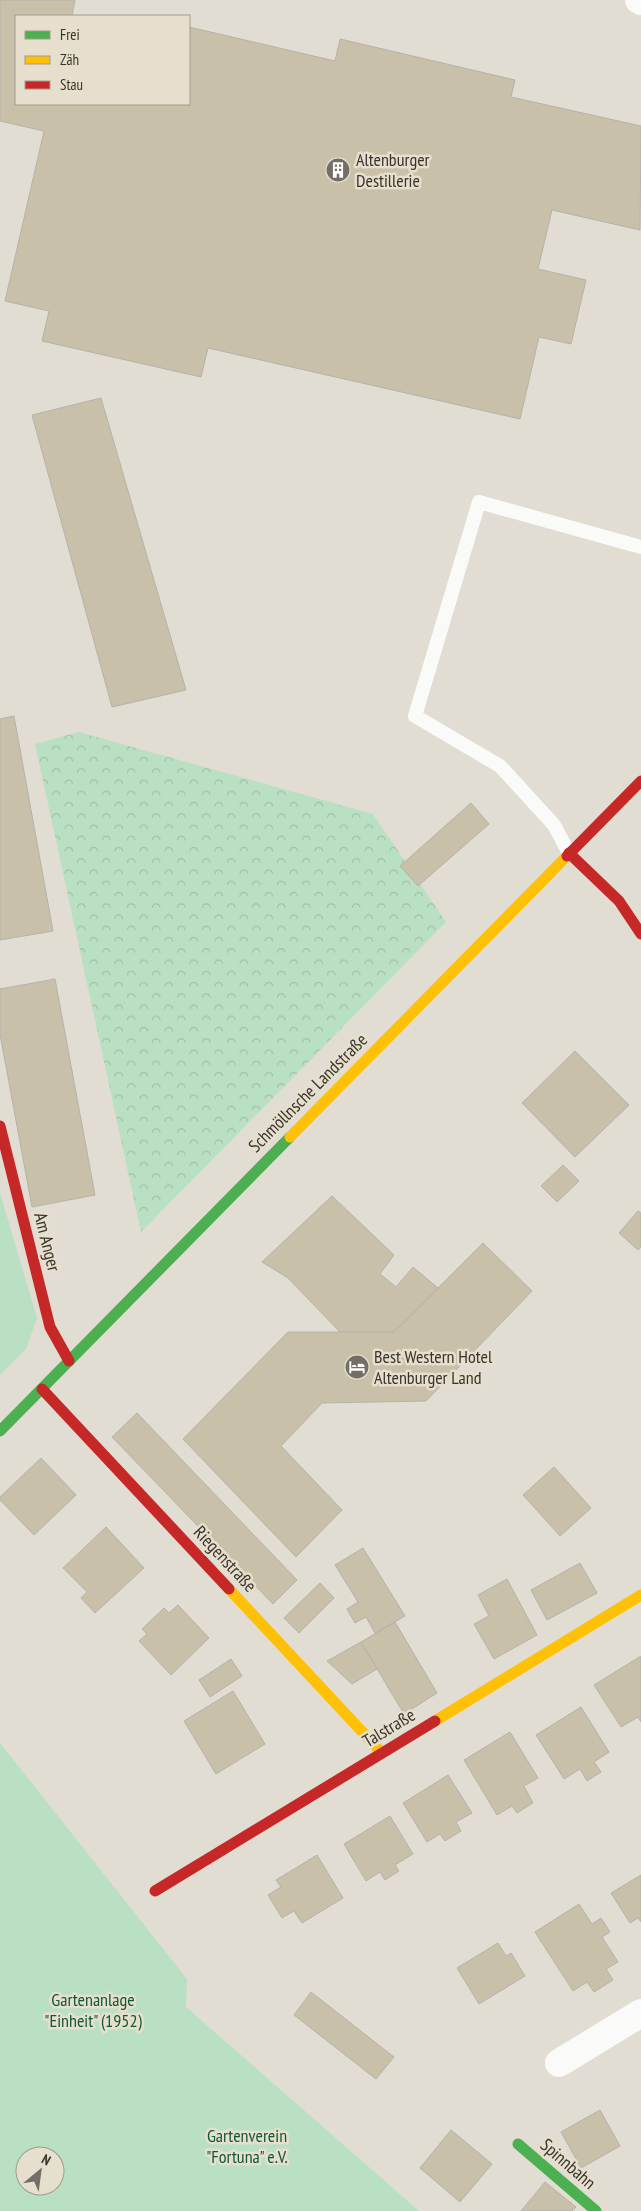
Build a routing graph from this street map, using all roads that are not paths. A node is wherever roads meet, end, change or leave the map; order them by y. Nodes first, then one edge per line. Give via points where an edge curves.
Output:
1 (641, 547) edge
2 (641, 781) edge
3 (569, 853) junction
4 (641, 934) edge
5 (0, 1128) edge
6 (69, 1361) junction
7 (42, 1389) junction
8 (0, 1431) edge
9 (641, 1595) edge
10 (382, 1753) junction
11 (154, 1891) dead end
12 (641, 2013) edge
13 (558, 2063) dead end
14 (518, 2144) dead end
15 (596, 2211) edge

1 - 3 lane via 479,502 415,716 500,766 554,825
2 - 3 street, Schmöllnsche Landstraße
3 - 4 street via 619,901
3 - 6 street, Schmöllnsche Landstraße
5 - 6 street, Am Anger via 50,1327
6 - 7 street, Schmöllnsche Landstraße
7 - 8 street, Schmöllnsche Landstraße
7 - 10 street, Riegenstraße
9 - 10 street, Talstraße
10 - 11 street, Talstraße
12 - 13 street
14 - 15 street, Spinnbahn

